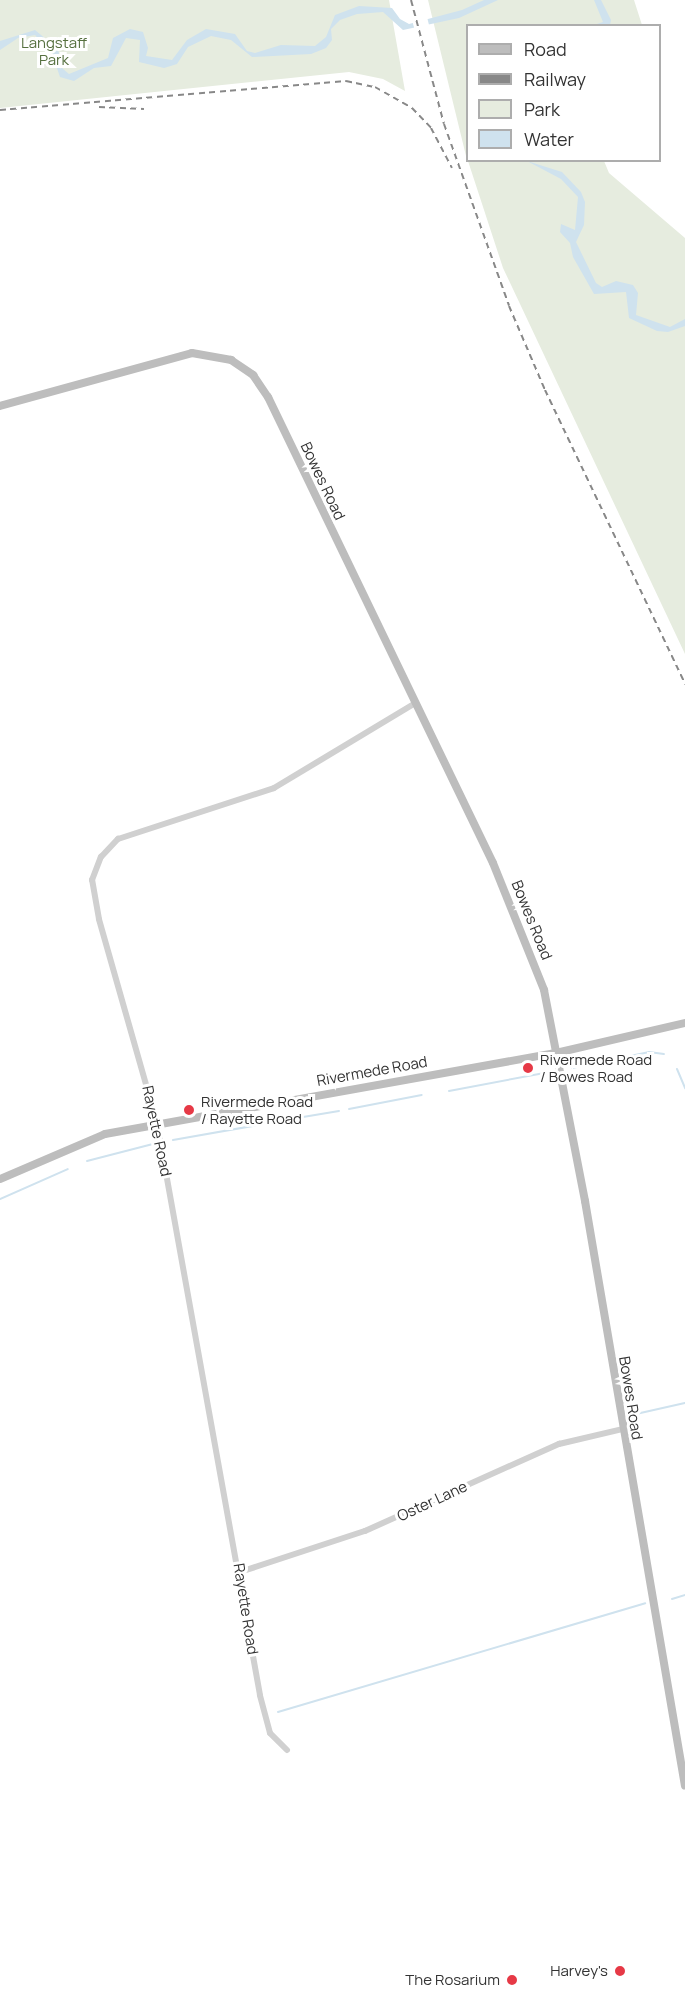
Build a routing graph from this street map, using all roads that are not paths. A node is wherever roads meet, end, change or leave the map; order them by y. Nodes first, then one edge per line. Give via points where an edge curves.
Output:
1 (0, 406) edge
2 (414, 704) junction
3 (685, 1023) edge
4 (555, 1053) junction
5 (157, 1123) junction
6 (0, 1179) edge
7 (623, 1430) junction
8 (240, 1572) junction
9 (287, 1750) dead end
10 (685, 1786) edge

1 - 2 street, Bowes Road via 178,355 206,353 243,367 268,397
2 - 4 street, Bowes Road via 524,932 544,990
2 - 5 street, Rayette Road via 274,788 130,833 117,840 101,858 93,874 92,891
3 - 4 street, Rivermede Road
4 - 5 street, Rivermede Road
4 - 7 street, Bowes Road via 585,1201
5 - 6 street, Rivermede Road via 84,1141
5 - 8 street, Rayette Road
7 - 8 street, Oster Lane via 559,1444 365,1532
7 - 10 street, Bowes Road
8 - 9 street, Rayette Road via 266,1721 270,1733

